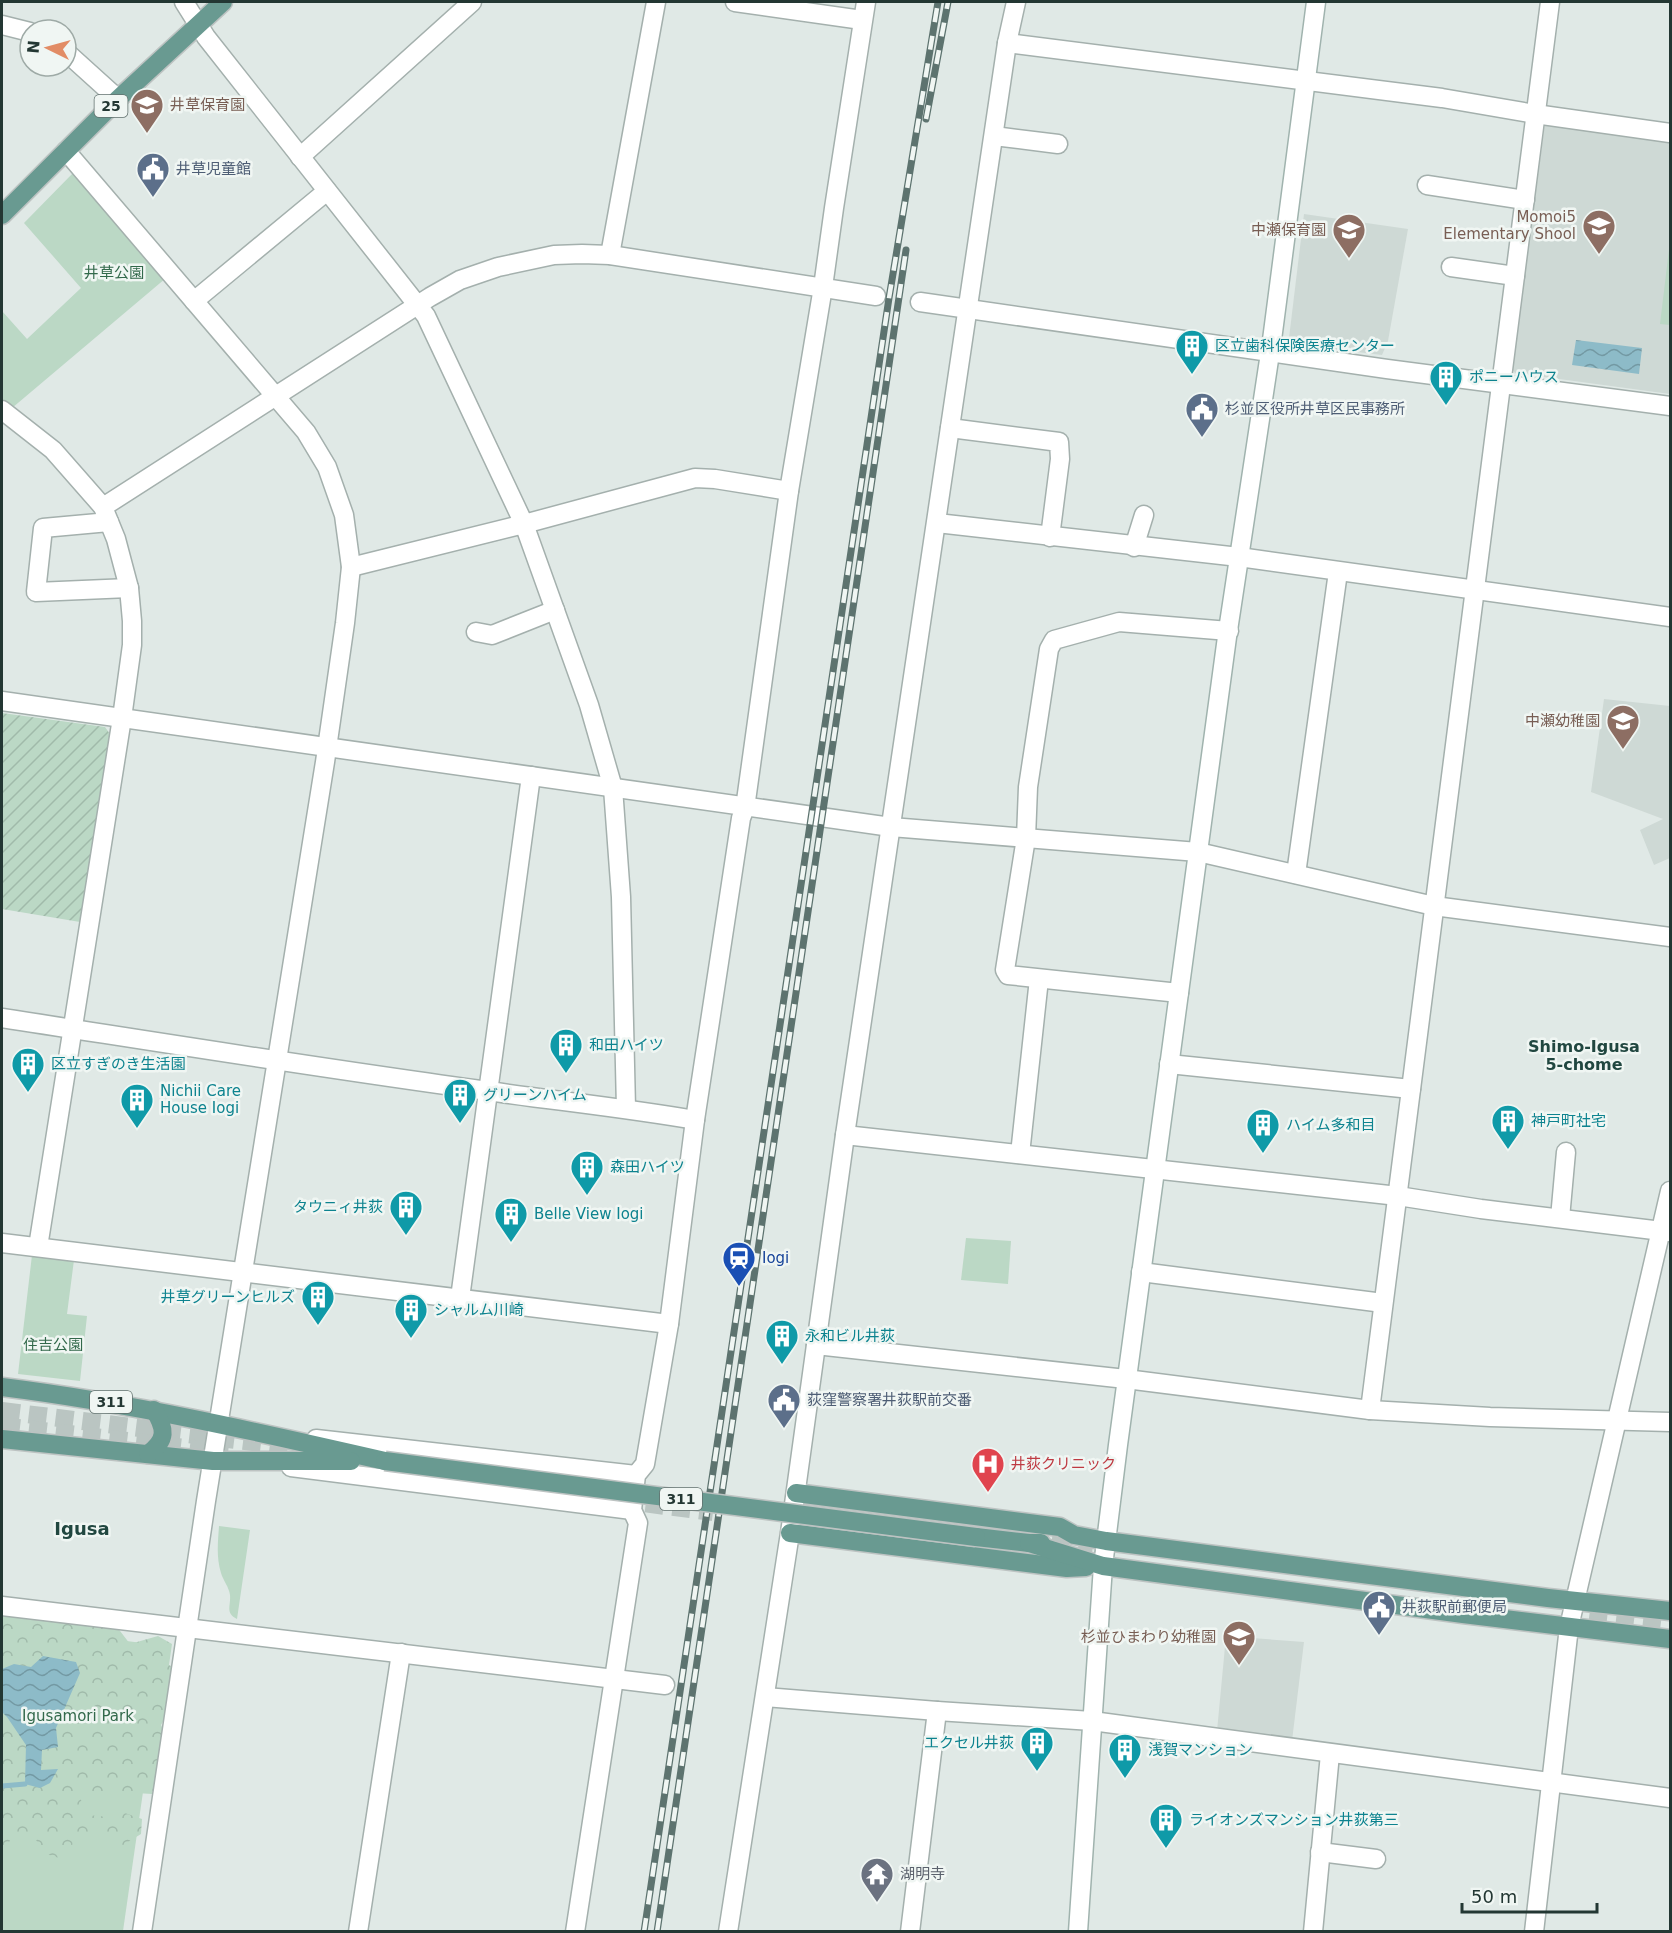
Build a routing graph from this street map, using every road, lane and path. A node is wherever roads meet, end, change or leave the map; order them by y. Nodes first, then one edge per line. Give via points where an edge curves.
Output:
1 (184, 2) edge
2 (223, 2) edge
3 (472, 2) edge
4 (656, 2) edge
5 (735, 2) edge
6 (866, 2) edge
7 (1016, 2) edge
8 (1316, 2) edge
9 (1550, 2) edge
10 (862, 20) junction
11 (2, 25) edge
12 (198, 26) junction
13 (18, 29) edge
14 (1007, 43) junction
15 (78, 63) edge
16 (1306, 80) junction
17 (118, 99) junction
18 (1535, 114) junction
19 (1671, 133) edge
20 (994, 136) junction
21 (1058, 144) dead end
22 (66, 151) junction
23 (300, 157) junction
24 (1427, 185) dead end
25 (327, 191) junction
26 (1525, 200) junction
27 (2, 215) edge
28 (610, 255) junction
29 (1451, 267) dead end
30 (1515, 276) junction
31 (823, 286) junction
32 (876, 296) dead end
33 (194, 301) junction
34 (920, 302) dead end
35 (418, 305) junction
36 (967, 309) junction
37 (1270, 351) junction
38 (1502, 384) junction
39 (276, 395) junction
40 (1671, 406) edge
41 (2, 410) edge
42 (950, 428) junction
43 (789, 492) junction
44 (106, 514) junction
45 (1144, 515) dead end
46 (937, 523) junction
47 (524, 524) junction
48 (1050, 537) junction
49 (1134, 547) junction
50 (1239, 557) junction
51 (351, 567) junction
52 (1338, 572) junction
53 (129, 588) junction
54 (1474, 591) junction
55 (555, 610) junction
56 (1671, 618) edge
57 (1229, 631) junction
58 (476, 632) dead end
59 (2, 701) edge
60 (122, 718) junction
61 (327, 748) junction
62 (531, 776) junction
63 (613, 788) junction
64 (745, 808) junction
65 (891, 827) junction
66 (1026, 838) junction
67 (1198, 852) junction
68 (1296, 874) junction
69 (1434, 906) junction
70 (1671, 937) edge
71 (1039, 979) junction
72 (1179, 993) junction
73 (2, 1018) edge
74 (72, 1029) junction
75 (277, 1060) junction
76 (1169, 1064) junction
77 (1411, 1089) junction
78 (489, 1091) junction
79 (626, 1108) junction
80 (695, 1120) junction
81 (845, 1135) junction
82 (1566, 1152) dead end
83 (1020, 1154) junction
84 (1155, 1169) junction
85 (1671, 1191) edge
86 (1398, 1196) junction
87 (1560, 1218) junction
88 (1666, 1232) edge
89 (2, 1243) edge
90 (38, 1248) junction
91 (242, 1271) junction
92 (1141, 1272) junction
93 (460, 1298) junction
94 (1383, 1303) junction
95 (669, 1324) junction
96 (816, 1345) junction
97 (1126, 1379) junction
98 (2, 1387) edge
99 (154, 1410) junction
100 (1370, 1410) junction
101 (1616, 1420) junction
102 (1671, 1422) edge
103 (219, 1423) junction
104 (249, 1430) junction
105 (2, 1442) edge
106 (148, 1454) junction
107 (245, 1460) junction
108 (213, 1461) junction
109 (385, 1461) junction
110 (636, 1475) junction
111 (796, 1493) junction
112 (632, 1510) junction
113 (790, 1533) junction
114 (1106, 1541) junction
115 (1029, 1543) junction
116 (1103, 1566) junction
117 (1516, 1593) junction
118 (1576, 1601) junction
119 (2, 1606) edge
120 (1671, 1611) edge
121 (1513, 1620) junction
122 (1569, 1627) junction
123 (188, 1628) junction
124 (1671, 1639) edge
125 (401, 1653) junction
126 (615, 1678) junction
127 (665, 1685) dead end
128 (765, 1697) junction
129 (937, 1711) junction
130 (1092, 1721) junction
131 (1330, 1754) junction
132 (1551, 1783) junction
133 (1671, 1798) edge
134 (1320, 1852) junction
135 (1376, 1859) dead end
136 (142, 1932) edge
137 (358, 1932) edge
138 (575, 1932) edge
139 (728, 1932) edge
140 (910, 1932) edge
141 (1078, 1932) edge
142 (1313, 1932) edge
143 (1534, 1932) edge

1 - 12 street
2 - 12 main road, 25
3 - 23 street
4 - 28 street
5 - 10 street
6 - 10 street
7 - 14 street
8 - 16 street
9 - 18 street
10 - 31 street
11 - 13 street
12 - 17 main road, 25
12 - 23 street
14 - 16 street
14 - 20 street
15 - 17 street
16 - 18 street
16 - 37 street
17 - 22 main road, 25
18 - 19 street
18 - 26 street
20 - 21 street
20 - 36 street
22 - 27 main road, 25
22 - 33 street
23 - 25 street
24 - 26 street
25 - 33 street
25 - 35 street
26 - 30 street
28 - 31 street
28 - 35 street via 526,259 460,280
29 - 30 street
30 - 38 street
31 - 32 street
31 - 43 street
33 - 39 street
34 - 36 street
35 - 39 street
35 - 47 street
36 - 37 street
36 - 42 street
37 - 38 street
37 - 50 street
38 - 40 street
38 - 54 street
39 - 44 street
39 - 51 street via 306,432 327,467 344,515
41 - 44 street via 53,450
42 - 46 street
42 - 48 street via 1059,442
43 - 47 street via 695,478
43 - 64 street
44 - 53 street
44 - 53 street via 43,528 36,592
45 - 49 street
46 - 48 street
46 - 65 street
47 - 51 street
47 - 55 street
48 - 49 street
49 - 50 street
50 - 52 street
50 - 57 street
51 - 61 street
52 - 54 street
52 - 68 street
53 - 60 street via 132,645
54 - 56 street
54 - 69 street
55 - 58 street via 492,635
55 - 63 street
57 - 66 street via 1119,622 1053,640 1036,726
57 - 67 street
59 - 60 street
60 - 61 street
60 - 74 street
61 - 62 street
61 - 75 street
62 - 63 street
62 - 78 street
63 - 64 street
63 - 79 street via 621,897
64 - 65 street
64 - 80 street
65 - 66 street
65 - 81 street
66 - 67 street
66 - 71 street via 1005,970 1008,975
67 - 68 street
67 - 72 street
68 - 69 street
69 - 70 street
69 - 77 street
71 - 72 street
71 - 83 street
72 - 76 street
73 - 74 street
74 - 75 street
74 - 90 street
75 - 78 street
75 - 91 street
76 - 77 street
76 - 84 street
77 - 86 street
78 - 79 street
78 - 93 street
79 - 80 street
80 - 95 street
81 - 83 street
81 - 96 street
82 - 87 street
83 - 84 street
84 - 86 street
84 - 92 street
85 - 88 street
86 - 87 street
86 - 94 street
87 - 88 street
88 - 101 street
89 - 90 street
90 - 91 street
91 - 93 street
91 - 103 street
92 - 94 street
92 - 97 street
93 - 95 street
94 - 100 street
95 - 110 street via 645,1464
96 - 97 street
96 - 111 street
97 - 100 street
97 - 114 street
98 - 99 main road, 311
99 - 103 main road, 311
99 - 106 main road via 162,1422 163,1436 158,1447
100 - 101 street
101 - 102 street
101 - 118 street
103 - 104 main road, 311
103 - 108 street
104 - 109 main road, 311
104 - 110 street
105 - 106 main road, 311
106 - 108 main road, 311
107 - 108 main road, 311
107 - 109 main road, 311
107 - 112 street
108 - 123 street
109 - 115 main road, 311, bridge
110 - 112 street
111 - 113 street
111 - 114 main road via 1060,1527 1074,1535
112 - 126 street via 638,1523
113 - 116 main road via 1067,1568
113 - 128 street
114 - 115 main road, 311
114 - 116 street
114 - 117 main road, 311
115 - 116 main road, 311
116 - 121 main road, 311
116 - 130 street
117 - 118 main road, 311
117 - 121 main road via 1524,1599 1526,1611
118 - 120 main road, 311
118 - 122 street
119 - 123 street
121 - 122 main road, 311
122 - 124 main road, 311
122 - 132 street
123 - 125 street
123 - 136 street
125 - 126 street
125 - 137 street
126 - 127 street
126 - 138 street
128 - 129 street
128 - 139 street
129 - 130 street
129 - 140 street
130 - 131 street
130 - 141 street
131 - 132 street
131 - 134 street
132 - 133 street
132 - 143 street
134 - 135 street
134 - 142 street

